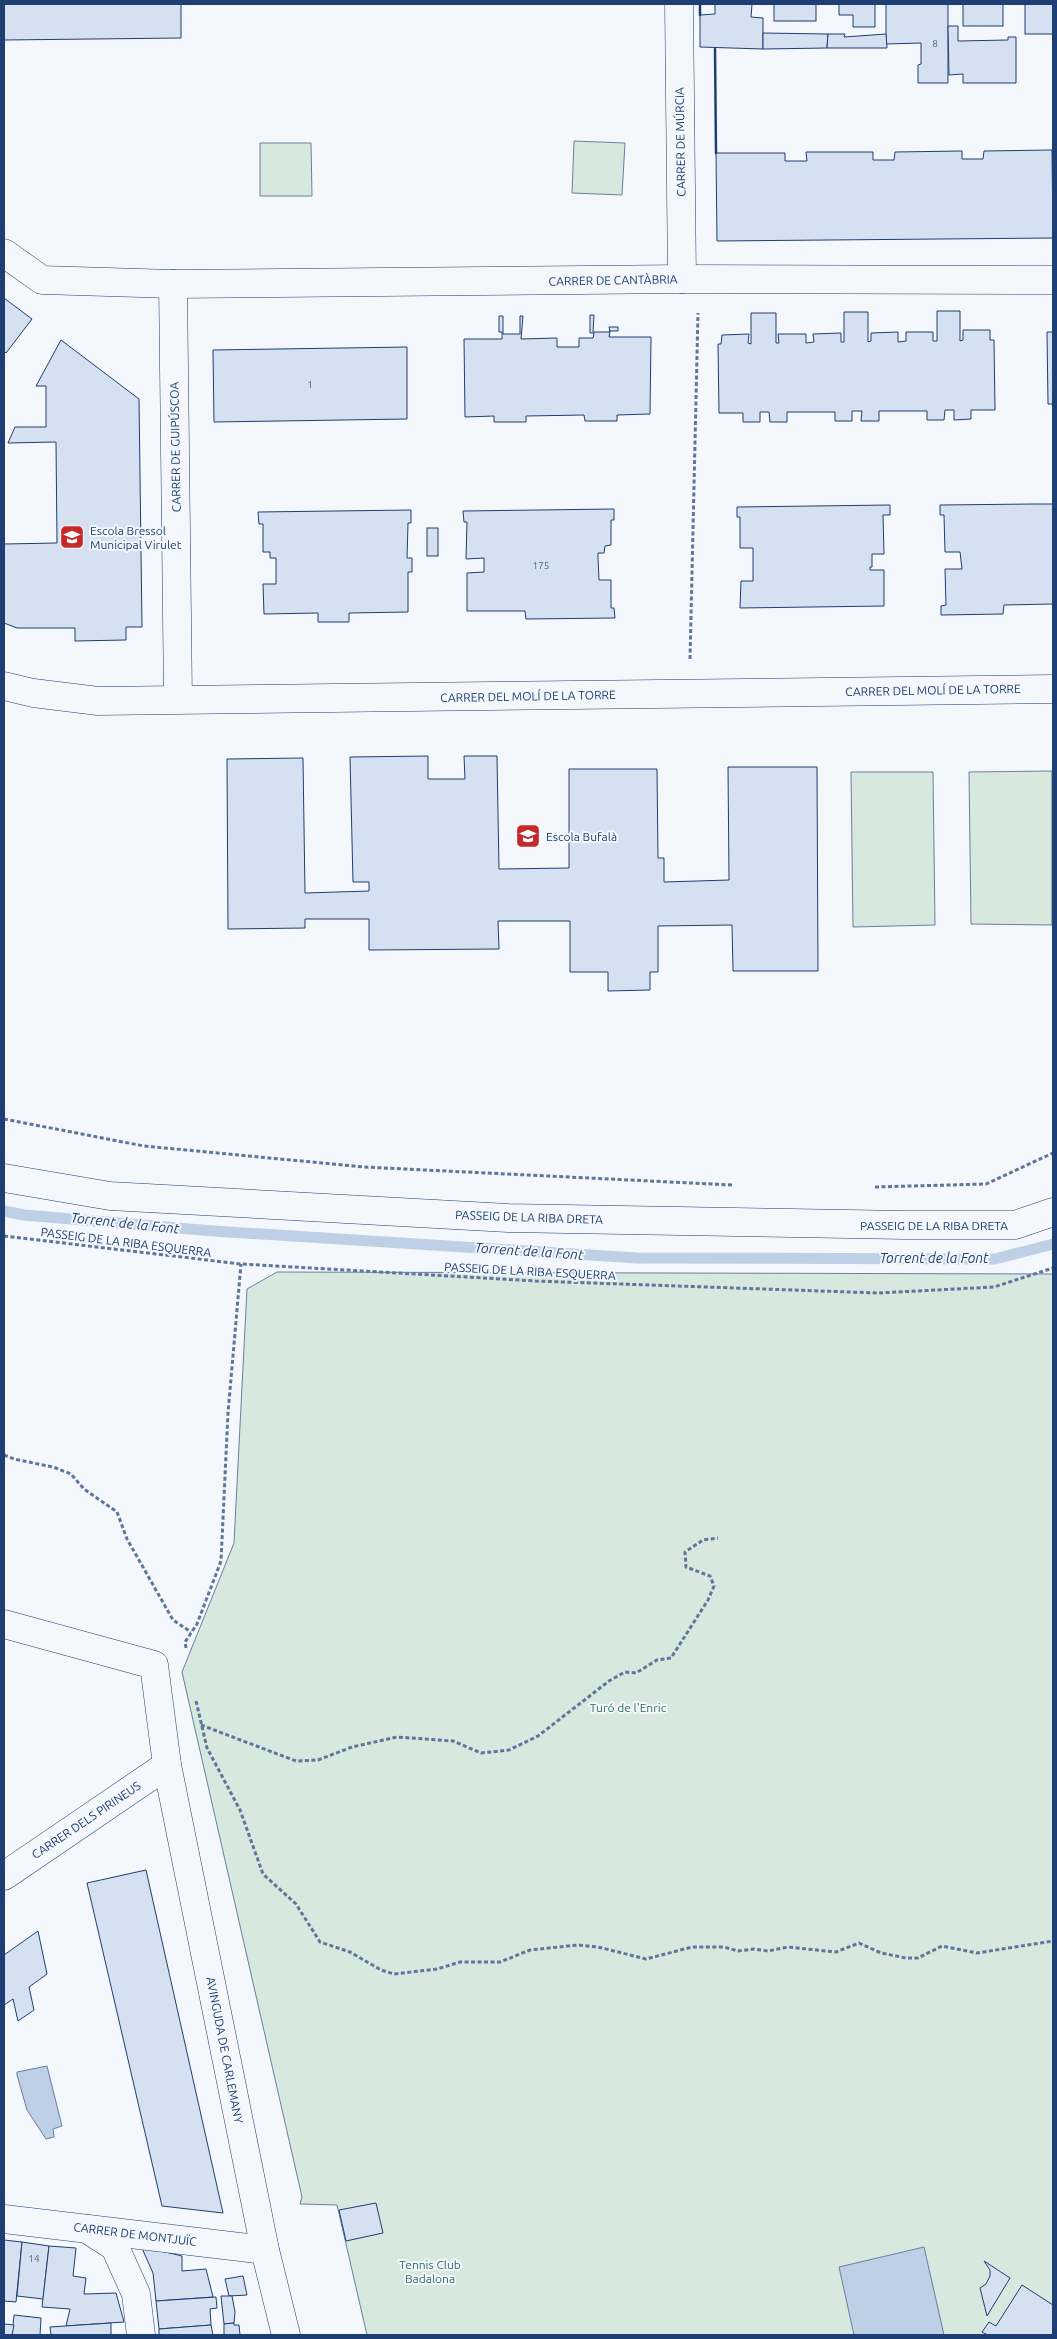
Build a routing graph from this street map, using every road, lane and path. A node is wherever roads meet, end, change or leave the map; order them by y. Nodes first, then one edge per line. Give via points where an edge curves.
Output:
1 (679, 4) edge
2 (4, 253) edge
3 (690, 280) junction
4 (1053, 280) edge
5 (173, 284) junction
6 (690, 660) dead end
7 (4, 686) edge
8 (1053, 688) edge
9 (178, 699) junction
10 (4, 1118) edge
11 (1053, 1153) edge
12 (4, 1178) edge
13 (741, 1185) dead end
14 (868, 1188) dead end
15 (1053, 1212) edge
16 (4, 1236) edge
17 (241, 1264) junction
18 (1053, 1268) edge
19 (4, 1455) edge
20 (718, 1538) dead end
21 (4, 1624) edge
22 (192, 1632) junction
23 (186, 1651) dead end
24 (195, 1697) dead end
25 (201, 1724) junction
26 (167, 1765) junction
27 (4, 1876) edge
28 (1053, 1941) edge
29 (4, 2219) edge
30 (87, 2229) junction
31 (265, 2250) junction
32 (140, 2335) edge
33 (286, 2335) edge

1 - 3 street, CARRER DE MÚRCIA
2 - 5 street, CARRER DE CANTÀBRIA via 42,280
3 - 4 street, CARRER DE CANTÀBRIA
3 - 5 street, CARRER DE CANTÀBRIA
3 - 6 path
5 - 9 street, CARRER DE GUIPÚSCOA
7 - 9 street, CARRER DEL MOLÍ DE LA TORRE via 32,693 98,700
8 - 9 street, CARRER DEL MOLÍ DE LA TORRE
10 - 13 path via 144,1146 364,1167
11 - 14 path via 986,1184
12 - 15 street, PASSEIG DE LA RIBA DRETA via 110,1196 508,1218 1015,1225
16 - 17 path, PASSEIG DE LA RIBA ESQUERRA
17 - 18 path, PASSEIG DE LA RIBA ESQUERRA via 535,1281 878,1293 994,1287
17 - 22 path via 228,1413 221,1561
19 - 22 path via 71,1474 84,1489 117,1512 127,1539 173,1620
20 - 25 path via 702,1540 685,1552 686,1567 710,1576 714,1586 671,1658 657,1660 636,1673 624,1672 538,1736 509,1750 481,1753 453,1741 397,1737 352,1747 318,1760 296,1761
21 - 26 street, AVINGUDA DE CARLEMANY via 154,1665
22 - 23 path via 185,1642
24 - 25 path
25 - 28 path via 207,1748 240,1810 263,1874 296,1904 320,1942 350,1952 394,1974 437,1969 460,1962 500,1962 530,1950 578,1945 646,1959 692,1947 836,1952 859,1943 881,1953 918,1958 942,1946 977,1953
26 - 27 street, CARRER DELS PIRINEUS
26 - 31 street, AVINGUDA DE CARLEMANY
29 - 30 street, CARRER DE MONTJUÏC
30 - 31 street, CARRER DE MONTJUÏC
30 - 32 street via 115,2247 136,2294
31 - 33 street, AVINGUDA DE CARLEMANY

